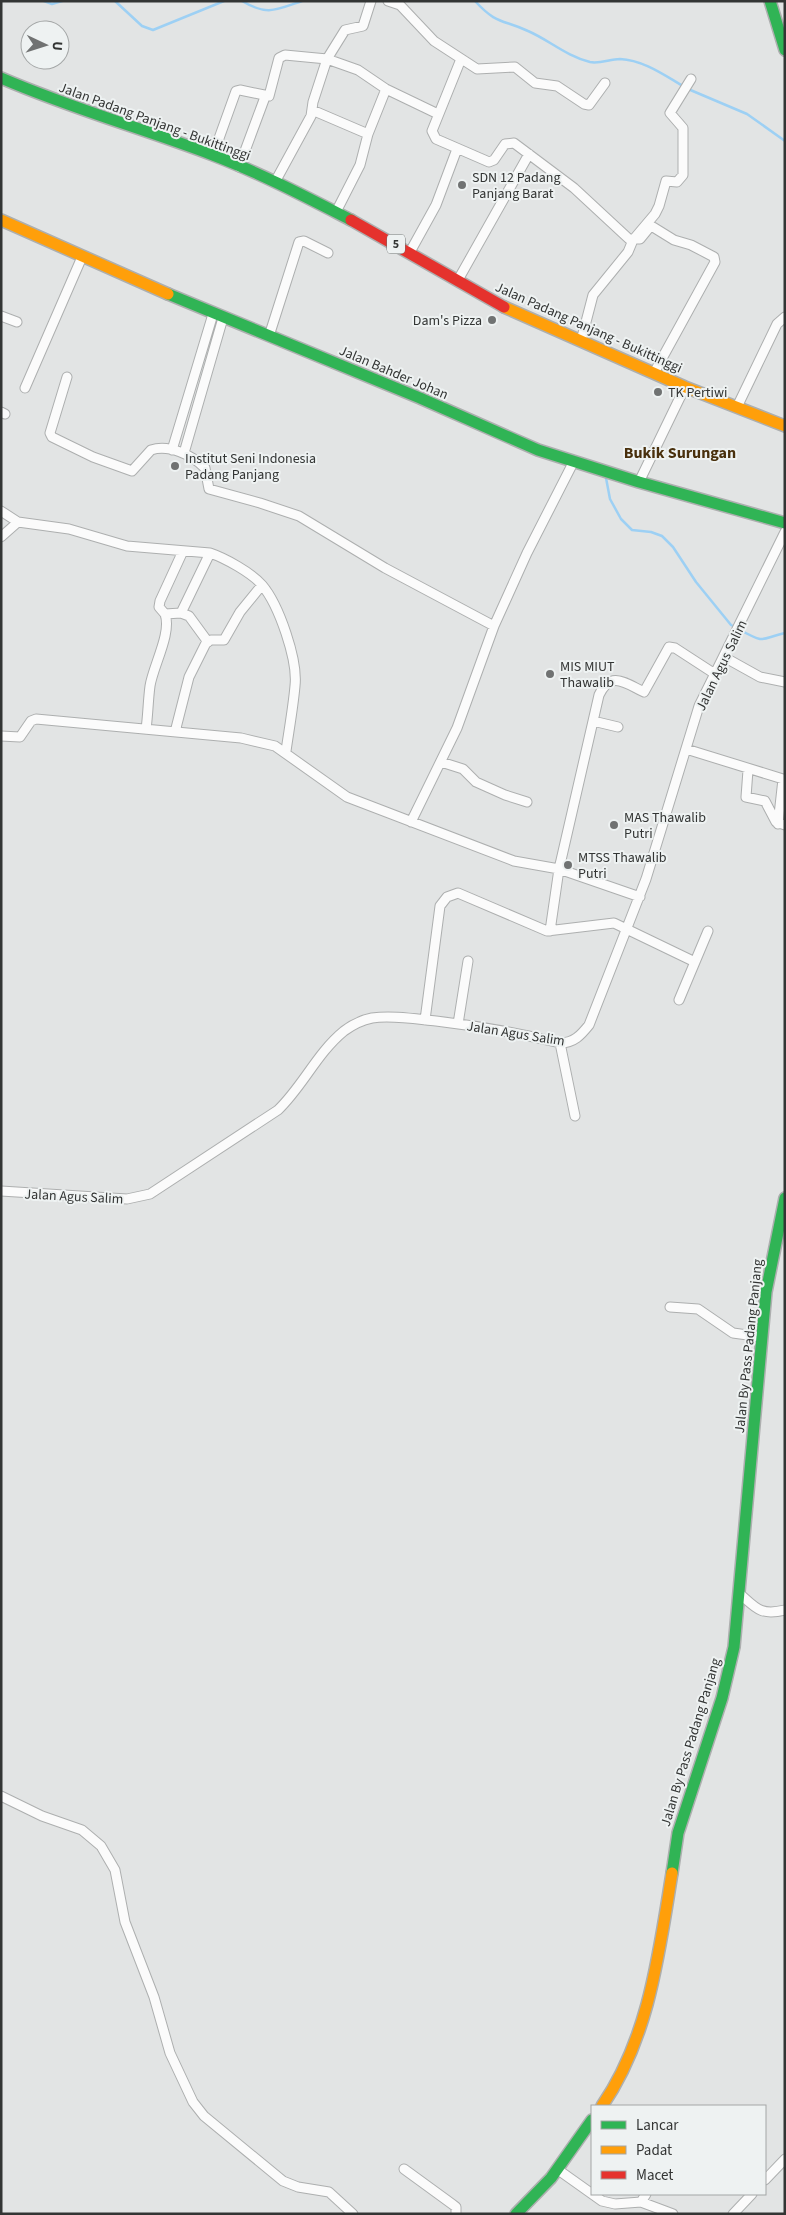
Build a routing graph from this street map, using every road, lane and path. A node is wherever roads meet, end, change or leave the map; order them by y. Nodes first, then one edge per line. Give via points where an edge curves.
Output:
1 (371, 1) edge
2 (388, 1) edge
3 (770, 1) edge
4 (785, 50) edge
5 (327, 59) junction
6 (461, 59) junction
7 (1, 78) edge
8 (691, 79) dead end
9 (605, 83) dead end
10 (386, 89) junction
11 (265, 97) junction
12 (312, 110) junction
13 (438, 114) junction
14 (368, 134) junction
15 (457, 149) junction
16 (529, 154) junction
17 (213, 156) junction
18 (239, 167) junction
19 (274, 182) junction
20 (336, 212) junction
21 (1, 220) edge
22 (633, 240) junction
23 (410, 252) junction
24 (328, 253) dead end
25 (82, 257) junction
26 (458, 280) junction
27 (1, 316) edge
28 (218, 316) junction
29 (785, 317) edge
30 (17, 322) dead end
31 (269, 336) junction
32 (581, 341) junction
33 (654, 372) junction
34 (67, 377) dead end
35 (685, 387) junction
36 (26, 388) dead end
37 (737, 407) junction
38 (785, 426) edge
39 (172, 450) junction
40 (184, 453) junction
41 (574, 461) junction
42 (639, 482) junction
43 (1, 511) edge
44 (18, 522) junction
45 (785, 523) edge
46 (785, 532) edge
47 (1, 538) edge
48 (183, 551) junction
49 (210, 553) junction
50 (262, 585) junction
51 (181, 613) junction
52 (166, 614) junction
53 (494, 626) junction
54 (208, 642) junction
55 (724, 657) junction
56 (715, 674) junction
57 (785, 682) edge
58 (593, 721) junction
59 (618, 726) dead end
60 (146, 729) junction
61 (175, 732) junction
62 (1, 736) edge
63 (686, 749) junction
64 (286, 751) junction
65 (441, 762) junction
66 (748, 770) junction
67 (527, 802) dead end
68 (411, 822) junction
69 (781, 824) edge
70 (558, 869) junction
71 (640, 897) junction
72 (628, 930) junction
73 (550, 931) junction
74 (708, 931) dead end
75 (468, 962) dead end
76 (694, 962) junction
77 (679, 1000) dead end
78 (425, 1020) junction
79 (458, 1024) junction
80 (560, 1043) junction
81 (575, 1116) dead end
82 (1, 1191) edge
83 (785, 1198) edge
84 (670, 1307) dead end
85 (762, 1337) junction
86 (739, 1593) junction
87 (785, 1610) edge
88 (1, 1796) edge
89 (603, 2105) edge
90 (591, 2121) edge
91 (785, 2159) edge
92 (404, 2169) dead end
93 (557, 2169) junction
94 (766, 2179) edge
95 (591, 2193) edge
96 (594, 2195) edge
97 (645, 2195) edge
98 (751, 2195) edge
99 (640, 2202) junction
100 (353, 2214) edge
101 (456, 2214) edge
102 (516, 2214) edge
103 (673, 2214) edge
104 (733, 2214) edge

1 - 5 street via 363,26 345,30
2 - 6 street via 402,6 434,41
3 - 4 main road
5 - 10 street via 363,72
5 - 11 street via 282,56 271,94
5 - 12 street
6 - 9 street via 481,70 515,67 535,83 557,86 587,105
6 - 13 street
7 - 17 main road, Jalan Padang Panjang - Bukittinggi / 5 via 50,100
8 - 22 street via 670,113 683,128 683,175 677,182 666,181 659,206
10 - 13 street
10 - 14 street
11 - 17 street via 236,91
11 - 18 street
12 - 14 street
12 - 19 street
13 - 15 street via 432,135
14 - 20 street via 360,165
15 - 16 street via 492,161 510,142
15 - 23 street via 436,205
16 - 22 street
16 - 26 street
17 - 18 main road, Jalan Padang Panjang - Bukittinggi / 5
18 - 19 main road, Jalan Padang Panjang - Bukittinggi / 5
19 - 20 main road, Jalan Padang Panjang - Bukittinggi / 5
20 - 23 main road, Jalan Padang Panjang - Bukittinggi / 5
21 - 25 main road, Jalan Bahder Johan
22 - 32 street via 628,252 593,295
22 - 33 street via 640,239 652,227 715,260
23 - 26 main road, Jalan Padang Panjang - Bukittinggi / 5
24 - 31 street via 304,241 299,242
25 - 28 main road, Jalan Bahder Johan
25 - 36 street
26 - 32 main road, Jalan Padang Panjang - Bukittinggi / 5 via 496,303
27 - 30 street
28 - 31 main road, Jalan Bahder Johan
28 - 39 street
28 - 40 street
29 - 37 street via 777,324
31 - 41 main road, Jalan Bahder Johan via 538,450
32 - 33 main road, Jalan Padang Panjang - Bukittinggi / 5
33 - 35 main road, Jalan Padang Panjang - Bukittinggi / 5
34 - 39 street via 50,433 52,437 132,471 151,450
35 - 37 main road, Jalan Padang Panjang - Bukittinggi / 5
35 - 42 street
37 - 38 main road, Jalan Padang Panjang - Bukittinggi / 5
39 - 40 street
40 - 53 street via 205,468 209,489 299,516 385,568
41 - 42 main road, Jalan Bahder Johan
41 - 53 street
42 - 45 main road, Jalan Bahder Johan
43 - 44 street
44 - 47 street
44 - 48 street via 69,529 127,546
46 - 55 street, Jalan Agus Salim
48 - 49 street
48 - 52 street via 160,601 159,607
49 - 50 street via 222,557
49 - 51 street
50 - 54 street via 240,612 225,639
50 - 64 street via 279,614 294,668 295,686
51 - 52 street
51 - 54 street via 189,616
52 - 60 street via 162,644 150,686
53 - 65 street via 458,728
54 - 61 street via 189,677
55 - 56 street, Jalan Agus Salim
55 - 57 street via 760,677
56 - 58 street via 669,647 644,692 619,680 604,684
56 - 63 street, Jalan Agus Salim via 699,706
58 - 59 street
58 - 70 street
60 - 61 street
60 - 62 street via 36,719 30,721 20,737
61 - 64 street via 241,738
63 - 66 street
63 - 71 street, Jalan Agus Salim
64 - 68 street via 347,797
65 - 67 street via 463,769 476,782
65 - 68 street
66 - 69 street via 746,797 765,802
66 - 69 street via 783,779
68 - 70 street via 514,861
70 - 71 street
70 - 73 street
71 - 72 street, Jalan Agus Salim
72 - 73 street via 610,923
72 - 76 street
72 - 80 street, Jalan Agus Salim via 589,1025 576,1039
73 - 78 street via 465,894 447,897 438,913
74 - 76 street
75 - 79 street
76 - 77 street
78 - 79 street, Jalan Agus Salim
78 - 82 street, Jalan Agus Salim via 372,1018 346,1030 278,1110 150,1194 127,1199
79 - 80 street, Jalan Agus Salim via 495,1028
80 - 81 street
83 - 85 main road, Jalan By Pass Padang Panjang via 766,1292
84 - 85 street via 698,1309 733,1333
85 - 86 main road, Jalan By Pass Padang Panjang
86 - 87 street via 763,1612 771,1614
86 - 89 main road, Jalan By Pass Padang Panjang via 734,1647 722,1698 678,1833 662,1934 643,2021 633,2049
88 - 100 street via 42,1816 82,1830 101,1846 110,1859 126,1922 154,1997 170,2053 193,2102 204,2116 283,2181 298,2188 329,2192
90 - 93 main road
91 - 94 street
92 - 101 street via 456,2207
93 - 95 street
93 - 102 main road
96 - 99 street via 615,2204
97 - 99 street
98 - 104 street
99 - 103 street

